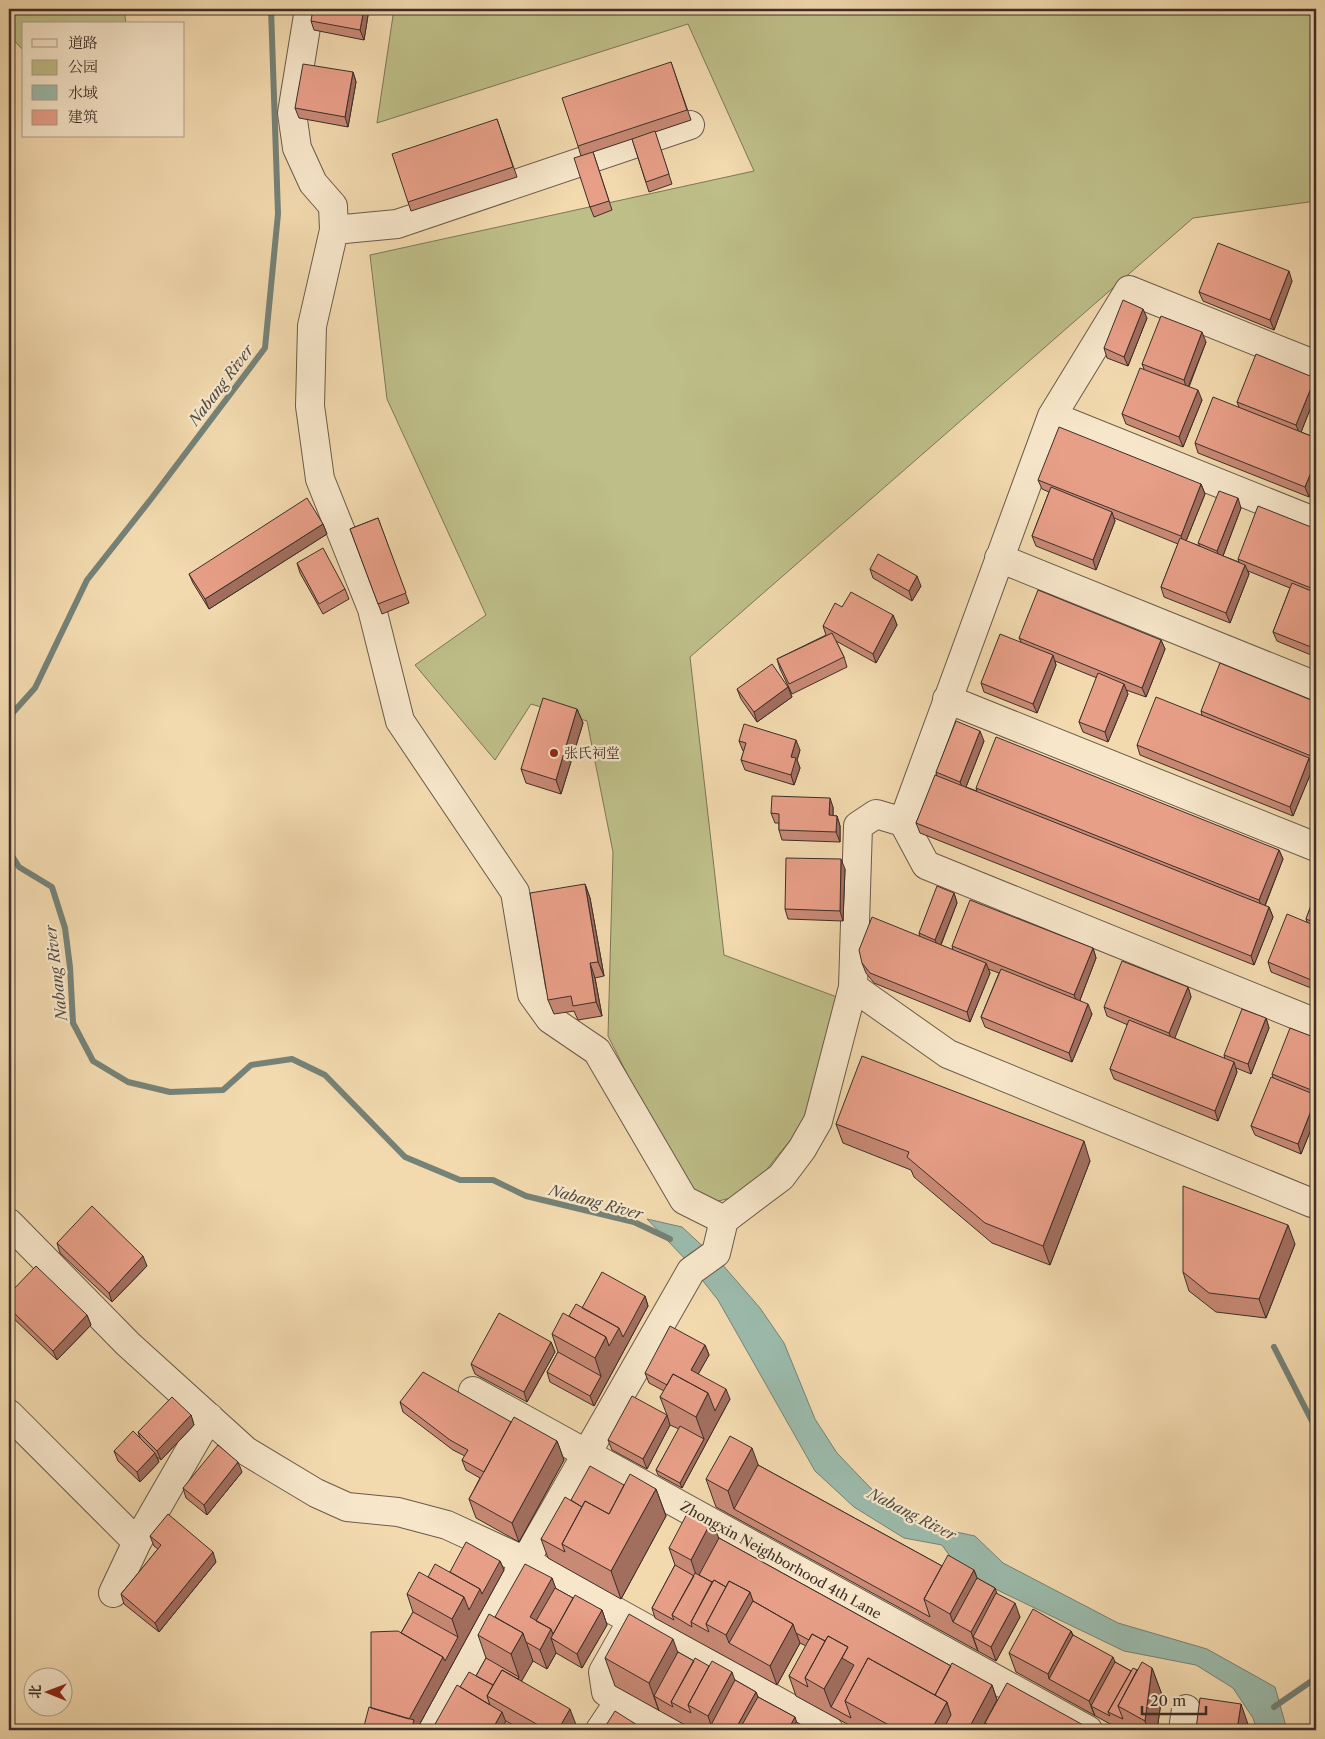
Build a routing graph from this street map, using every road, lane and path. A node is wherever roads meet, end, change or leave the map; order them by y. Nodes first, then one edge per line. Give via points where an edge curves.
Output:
1 (310, 9) edge
2 (690, 125) dead end
3 (334, 230) junction
4 (1316, 365) edge
5 (1052, 416) junction
6 (1316, 522) edge
7 (999, 558) junction
8 (1316, 686) edge
9 (947, 699) junction
10 (903, 822) junction
11 (1316, 847) edge
12 (853, 987) junction
13 (1316, 1023) edge
14 (1315, 1200) edge
15 (724, 1220) junction
16 (9, 1222) edge
17 (473, 1391) dead end
18 (9, 1414) edge
19 (209, 1417) junction
20 (587, 1453) junction
21 (137, 1542) junction
22 (525, 1561) junction
23 (114, 1593) dead end
24 (632, 1621) junction
25 (620, 1700) junction
26 (433, 1730) edge
27 (600, 1730) edge
28 (674, 1730) edge
29 (829, 1730) edge
30 (1088, 1730) edge

1 - 3 street via 292,113 297,148 313,183 334,206
2 - 3 street via 397,224
3 - 15 street via 312,326 310,406 320,479 372,608 400,721 515,892 532,994 550,1019 597,1051 684,1200
4 - 5 street via 1129,290
5 - 6 street
5 - 7 street
7 - 8 street
7 - 9 street
9 - 10 street
9 - 11 street
10 - 12 street via 876,814 858,826
10 - 13 street via 926,865
12 - 14 street via 948,1054
12 - 15 street via 818,1121 781,1176
15 - 20 street via 716,1253 691,1271
16 - 19 street via 128,1344
17 - 20 street, Zhongxin Neighborhood 4th Lane
18 - 21 street
19 - 21 street
19 - 22 street via 246,1451 347,1508 398,1512 447,1525
20 - 22 street
20 - 30 street, Zhongxin Neighborhood 4th Lane
21 - 23 street
22 - 24 street
22 - 26 street via 440,1710
24 - 25 street via 603,1672 606,1692
24 - 29 street
25 - 27 street
25 - 28 street

